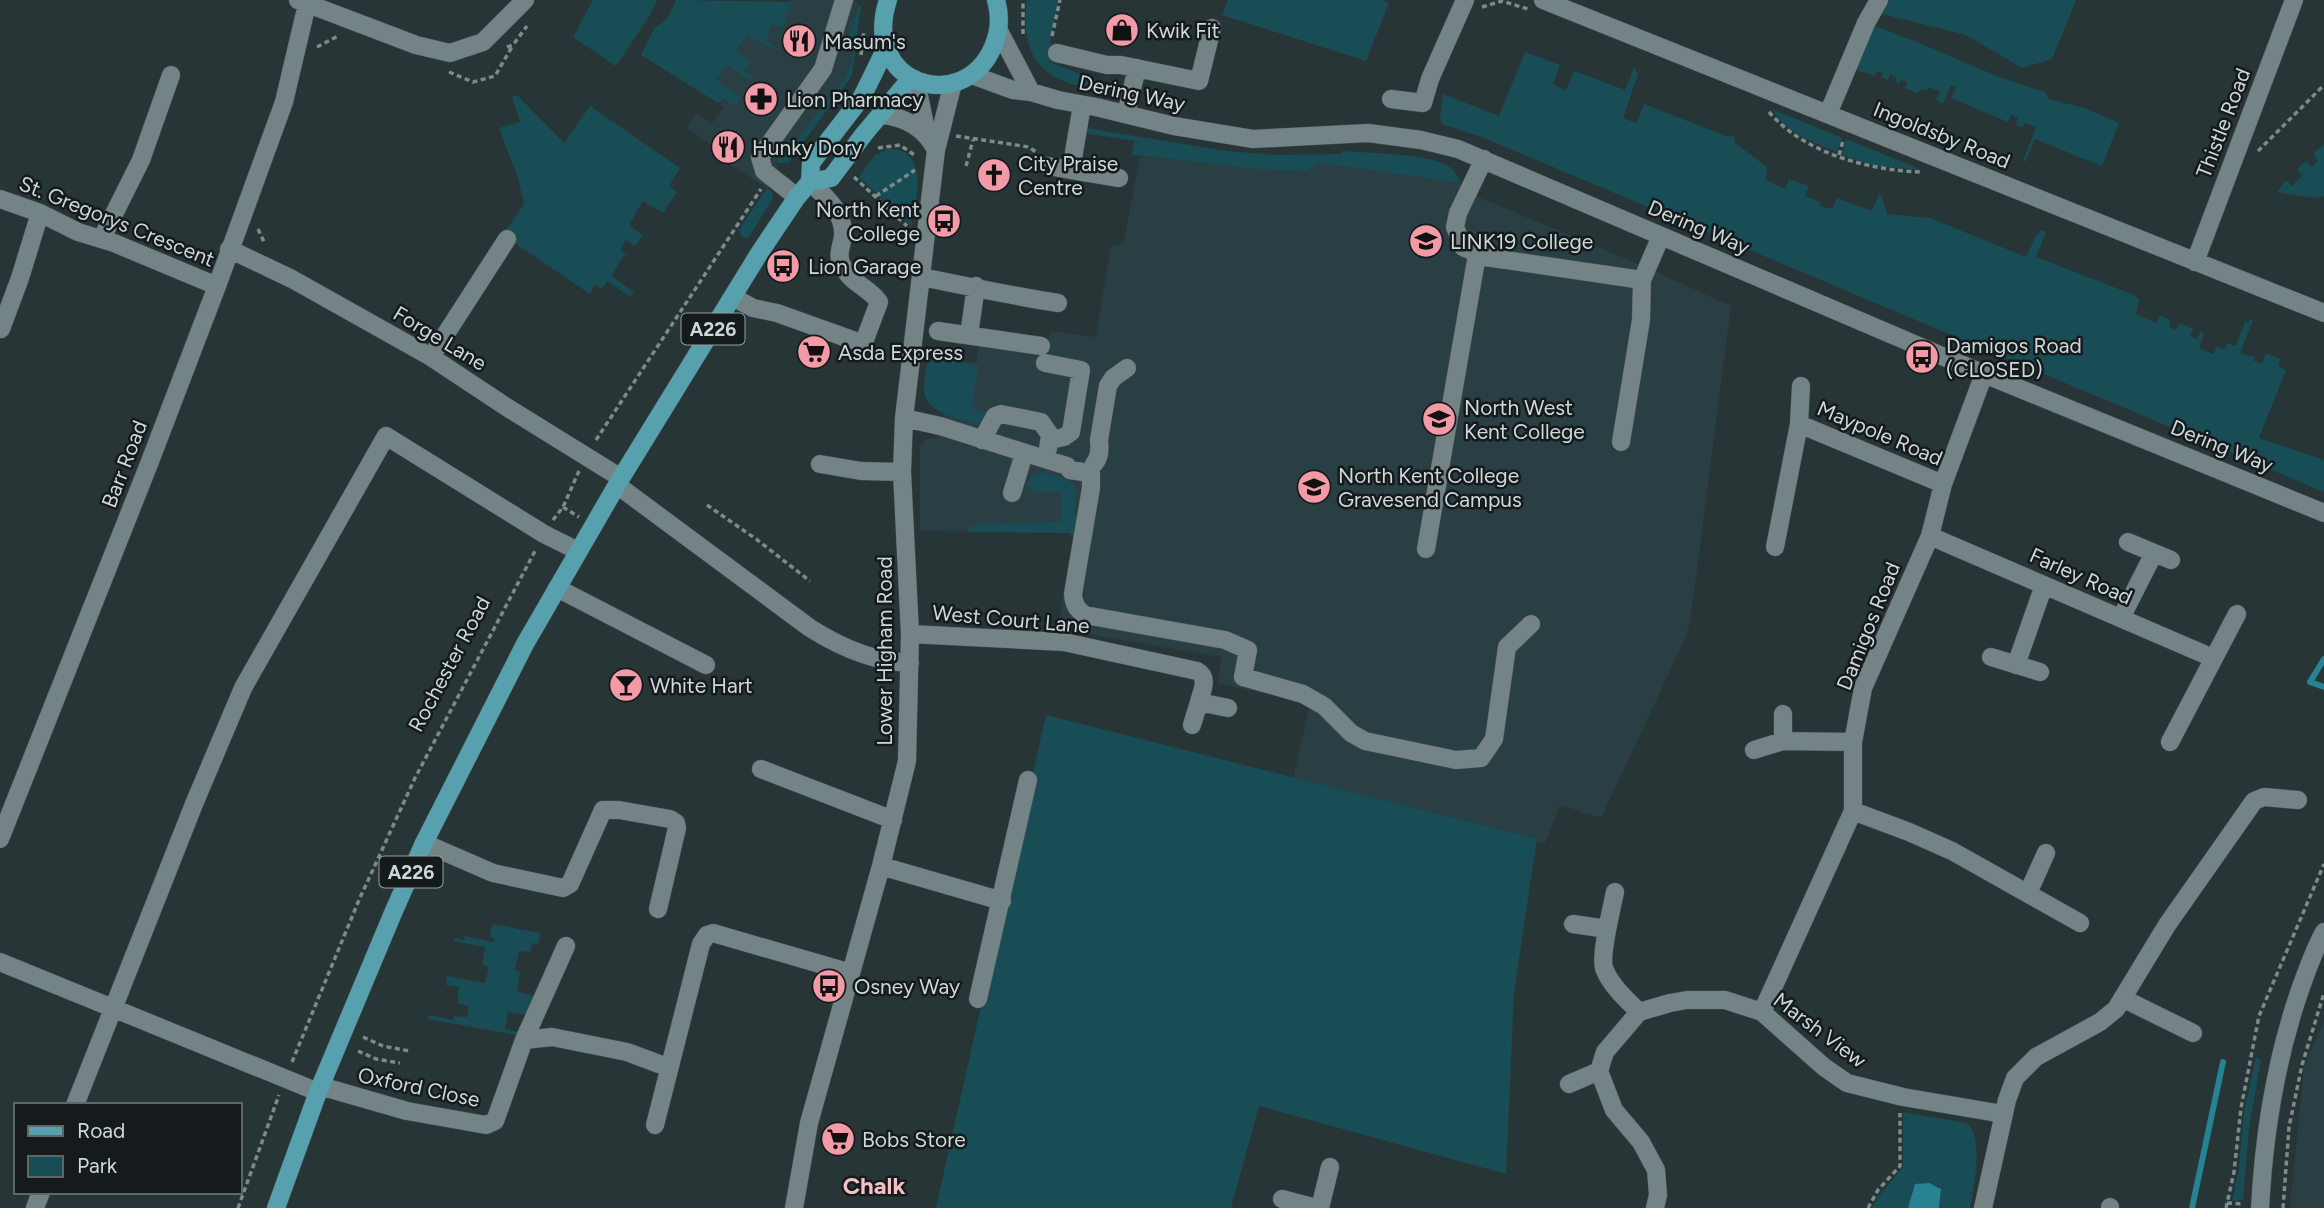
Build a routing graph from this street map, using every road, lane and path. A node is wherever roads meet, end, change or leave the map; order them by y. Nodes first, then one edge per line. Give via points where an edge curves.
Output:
1 (525, 0) edge
2 (844, 0) edge
3 (888, 0) edge
4 (1060, 0) edge
5 (1879, 0) edge
6 (2294, 0) edge
7 (304, 1) edge
8 (997, 1) edge
9 (1471, 5) edge
10 (1541, 7) edge
11 (865, 23) dead end
12 (528, 25) dead end
13 (1212, 28) dead end
14 (999, 31) junction
15 (343, 36) dead end
16 (513, 45) junction
17 (886, 50) junction
18 (501, 51) dead end
19 (313, 52) dead end
20 (1057, 53) joint
21 (860, 58) dead end
22 (455, 67) dead end
23 (1137, 68) junction
24 (172, 75) dead end
25 (971, 75) junction
26 (913, 80) junction
27 (953, 83) junction
28 (2324, 85) edge
29 (1031, 92) junction
30 (1391, 99) dead end
31 (1082, 105) junction
32 (1767, 105) dead end
33 (880, 114) junction
34 (1126, 114) junction
35 (1828, 114) junction
36 (954, 136) dead end
37 (1845, 136) dead end
38 (973, 139) junction
39 (931, 142) junction
40 (873, 151) dead end
41 (2252, 154) dead end
42 (1839, 155) junction
43 (968, 158) junction
44 (974, 159) dead end
45 (1484, 159) junction
46 (918, 160) dead end
47 (1915, 164) dead end
48 (966, 166) dead end
49 (1048, 166) joint
50 (859, 168) dead end
51 (921, 168) dead end
52 (1071, 170) junction
53 (847, 173) dead end
54 (769, 176) junction
55 (852, 176) junction
56 (1119, 178) dead end
57 (810, 182) junction
58 (876, 196) junction
59 (797, 197) junction
60 (0, 199) edge
61 (40, 213) junction
62 (258, 223) dead end
63 (913, 229) dead end
64 (1661, 236) junction
65 (102, 238) junction
66 (507, 239) dead end
67 (229, 248) junction
68 (271, 249) dead end
69 (1477, 255) junction
70 (2195, 262) junction
71 (921, 277) junction
72 (1642, 280) junction
73 (217, 286) junction
74 (976, 286) junction
75 (733, 297) junction
76 (1058, 303) dead end
77 (2324, 313) edge
78 (1, 329) edge
79 (938, 331) dead end
80 (969, 335) junction
81 (432, 357) junction
82 (1127, 368) dead end
83 (1984, 374) junction
84 (1801, 386) dead end
85 (904, 418) junction
86 (1799, 424) junction
87 (591, 437) dead end
88 (598, 437) junction
89 (982, 440) junction
90 (1051, 440) junction
91 (1621, 442) dead end
92 (1024, 454) junction
93 (586, 456) junction
94 (1045, 460) junction
95 (820, 464) dead end
96 (1084, 465) junction
97 (902, 472) junction
98 (619, 481) junction
99 (1943, 484) junction
100 (1012, 492) dead end
101 (707, 505) dead end
102 (563, 507) junction
103 (2324, 513) edge
104 (580, 518) dead end
105 (544, 534) junction
106 (1930, 536) junction
107 (2128, 542) dead end
108 (1775, 547) dead end
109 (1426, 549) dead end
110 (578, 551) junction
111 (2154, 553) junction
112 (2171, 560) dead end
113 (810, 582) dead end
114 (2044, 585) junction
115 (557, 588) junction
116 (2238, 614) dead end
117 (2120, 618) junction
118 (1531, 624) dead end
119 (909, 634) junction
120 (1991, 656) dead end
121 (2213, 658) junction
122 (909, 663) junction
123 (706, 665) dead end
124 (2016, 665) junction
125 (2040, 673) dead end
126 (1199, 702) junction
127 (1228, 708) dead end
128 (1783, 714) dead end
129 (1192, 725) dead end
130 (1783, 741) junction
131 (2170, 741) dead end
132 (1853, 742) junction
133 (1754, 750) dead end
134 (761, 768) dead end
135 (1028, 780) dead end
136 (2298, 800) dead end
137 (1853, 811) junction
138 (893, 820) junction
139 (0, 839) edge
140 (425, 843) junction
141 (2046, 853) dead end
142 (881, 866) junction
143 (2324, 866) edge
144 (1615, 892) dead end
145 (2028, 894) junction
146 (1002, 901) junction
147 (658, 909) dead end
148 (1573, 923) dead end
149 (2080, 923) dead end
150 (1607, 929) junction
151 (2324, 932) edge
152 (566, 946) dead end
153 (0, 962) edge
154 (850, 973) junction
155 (2324, 993) edge
156 (978, 999) dead end
157 (2123, 999) junction
158 (114, 1008) junction
159 (1639, 1012) junction
160 (1762, 1012) junction
161 (2193, 1033) dead end
162 (363, 1037) dead end
163 (524, 1040) junction
164 (358, 1051) dead end
165 (409, 1051) dead end
166 (400, 1063) dead end
167 (659, 1064) dead end
168 (1600, 1071) junction
169 (284, 1080) junction
170 (1569, 1084) dead end
171 (319, 1089) junction
172 (76, 1103) edge
173 (1906, 1110) dead end
174 (2003, 1114) junction
175 (655, 1125) dead end
176 (1330, 1167) dead end
177 (1282, 1199) dead end
178 (238, 1208) edge
179 (276, 1208) edge
180 (794, 1208) edge
181 (1318, 1208) edge
182 (1655, 1208) edge
183 (1868, 1208) edge
184 (1983, 1208) edge
185 (2225, 1208) edge
186 (2260, 1208) edge
187 (2283, 1208) edge

1 - 7 street via 483,42 450,53 416,45
2 - 54 street via 823,69 761,155 761,166
3 - 17 main road, A226
4 - 20 path via 1051,40 1057,44
5 - 35 street
6 - 70 street, Thistle Road
7 - 67 street, Barr Road via 284,102
8 - 14 main road
9 - 10 path via 1502,1
9 - 30 street via 1430,79 1423,103
10 - 35 street, Ingoldsby Road
11 - 21 path
12 - 16 path
13 - 23 street via 1199,80
14 - 25 main road via 990,54
14 - 29 street
15 - 19 path via 322,43
16 - 18 path
16 - 22 path via 494,77 473,82 447,68
17 - 26 main road
17 - 57 main road, A226 via 862,97 811,163
20 - 23 street
23 - 34 street
24 - 65 street via 141,160
25 - 27 main road
25 - 29 street, Dering Way
26 - 27 main road
26 - 33 main road, A226
26 - 39 street, Lower Higham Road
27 - 39 street, Lower Higham Road
28 - 41 path
29 - 31 street, Dering Way
31 - 34 street, Dering Way
31 - 52 street
32 - 42 path via 1784,126
33 - 39 street via 906,121
33 - 57 main road, A226 via 831,178
34 - 45 street, Dering Way via 1252,139 1368,133 1399,136
35 - 70 street, Ingoldsby Road
36 - 38 path
37 - 42 path
38 - 43 path
38 - 49 path via 1029,147 1048,155
39 - 71 street, Lower Higham Road
40 - 46 path via 900,145
42 - 47 path via 1876,168 1927,171
43 - 44 path
43 - 48 path
45 - 64 street, Dering Way
45 - 69 street via 1455,227 1463,247
49 - 52 street
50 - 55 path
51 - 58 path
52 - 56 street
53 - 55 path
54 - 59 street
54 - 88 path, Rochester Road
55 - 58 path
57 - 59 main road, A226
57 - 75 street via 832,203 842,225 842,266 879,302 864,342 753,308
58 - 63 path
59 - 75 main road, A226
60 - 61 street, St. Gregorys Crescent
61 - 65 street, St. Gregorys Crescent
61 - 78 street
62 - 68 path via 260,239
64 - 72 street
64 - 83 street, Dering Way
65 - 73 street, St. Gregorys Crescent
66 - 81 street
67 - 73 street, Barr Road
67 - 81 street, Forge Lane
69 - 72 street
69 - 109 street
70 - 77 street, Ingoldsby Road
71 - 74 street
71 - 85 street, Lower Higham Road
72 - 91 street via 1641,320
73 - 139 street, Barr Road
74 - 76 street via 997,294
74 - 80 street
75 - 98 main road, A226
79 - 80 street
80 - 90 street via 1081,369 1072,432
81 - 93 street, Forge Lane
82 - 96 street via 1108,386 1099,440
83 - 99 street, Damigos Road
83 - 103 street, Dering Way
84 - 86 street, Maypole Road
85 - 89 street
85 - 97 street, Lower Higham Road
86 - 99 street, Maypole Road
86 - 108 street, Maypole Road
87 - 88 path
88 - 93 path, Rochester Road
89 - 90 street via 999,414 1041,422
89 - 92 street
90 - 94 street
92 - 94 street
92 - 100 street
93 - 98 street, Forge Lane
93 - 102 path, Rochester Road
94 - 96 street
95 - 97 street
96 - 118 street via 1091,488 1073,594 1079,611 1226,640 1248,650 1243,677 1304,694 1365,741 1455,760 1481,758 1494,739 1507,647
97 - 119 street, Lower Higham Road
98 - 110 main road, A226
98 - 122 street, Forge Lane via 810,628 856,652
99 - 106 street, Damigos Road
101 - 113 path
102 - 104 path
102 - 105 path, Rochester Road
105 - 110 street
105 - 158 street via 386,436 243,688
105 - 169 path, Rochester Road via 415,778
106 - 114 street, Farley Road
106 - 132 street, Damigos Road via 1863,688
107 - 111 street
110 - 115 main road, A226
111 - 112 street
111 - 117 street
114 - 117 street, Farley Road
114 - 124 street
115 - 123 street
115 - 140 main road, A226
116 - 121 street
117 - 121 street, Farley Road
119 - 122 street, Lower Higham Road
119 - 126 street, West Court Lane via 1063,642 1197,671 1205,678
120 - 124 street
121 - 131 street
122 - 138 street, Lower Higham Road via 907,761
124 - 125 street
126 - 127 street
126 - 129 street, West Court Lane
128 - 130 street
130 - 132 street
130 - 133 street
132 - 137 street, Damigos Road
134 - 138 street
135 - 146 street
136 - 157 street via 2264,797 2254,801 2167,925
137 - 145 street via 1935,843
137 - 160 street, Damigos Road
138 - 142 street, Lower Higham Road
140 - 147 street via 493,873 564,888 570,884 603,810 670,819 677,828
140 - 171 main road, A226
141 - 145 street
142 - 146 street
142 - 154 street, Lower Higham Road
143 - 185 path via 2259,1016
144 - 150 street
145 - 149 street
146 - 156 street
148 - 150 street
150 - 159 street via 1604,967 1623,998
151 - 186 street via 2294,1006 2274,1087
152 - 163 street
153 - 158 street
154 - 175 street via 707,935
154 - 180 street, Lower Higham Road via 809,1124
155 - 187 path via 2289,1127
157 - 161 street
157 - 174 street via 2100,1022 2026,1065 2012,1083
158 - 169 street
158 - 172 street
159 - 160 street, Marsh View via 1687,1000 1725,1000
159 - 168 street via 1605,1052
160 - 174 street, Marsh View via 1824,1067 1854,1086
162 - 165 path
163 - 167 street via 552,1037 627,1052
163 - 171 street, Oxford Close via 492,1124 416,1113
164 - 166 path
168 - 170 street
168 - 182 street via 1614,1111 1642,1142 1656,1170
169 - 171 street
169 - 178 path, Rochester Road
171 - 179 main road, A226
173 - 183 path via 1900,1109 1900,1166
174 - 184 street
176 - 181 street
177 - 181 street

